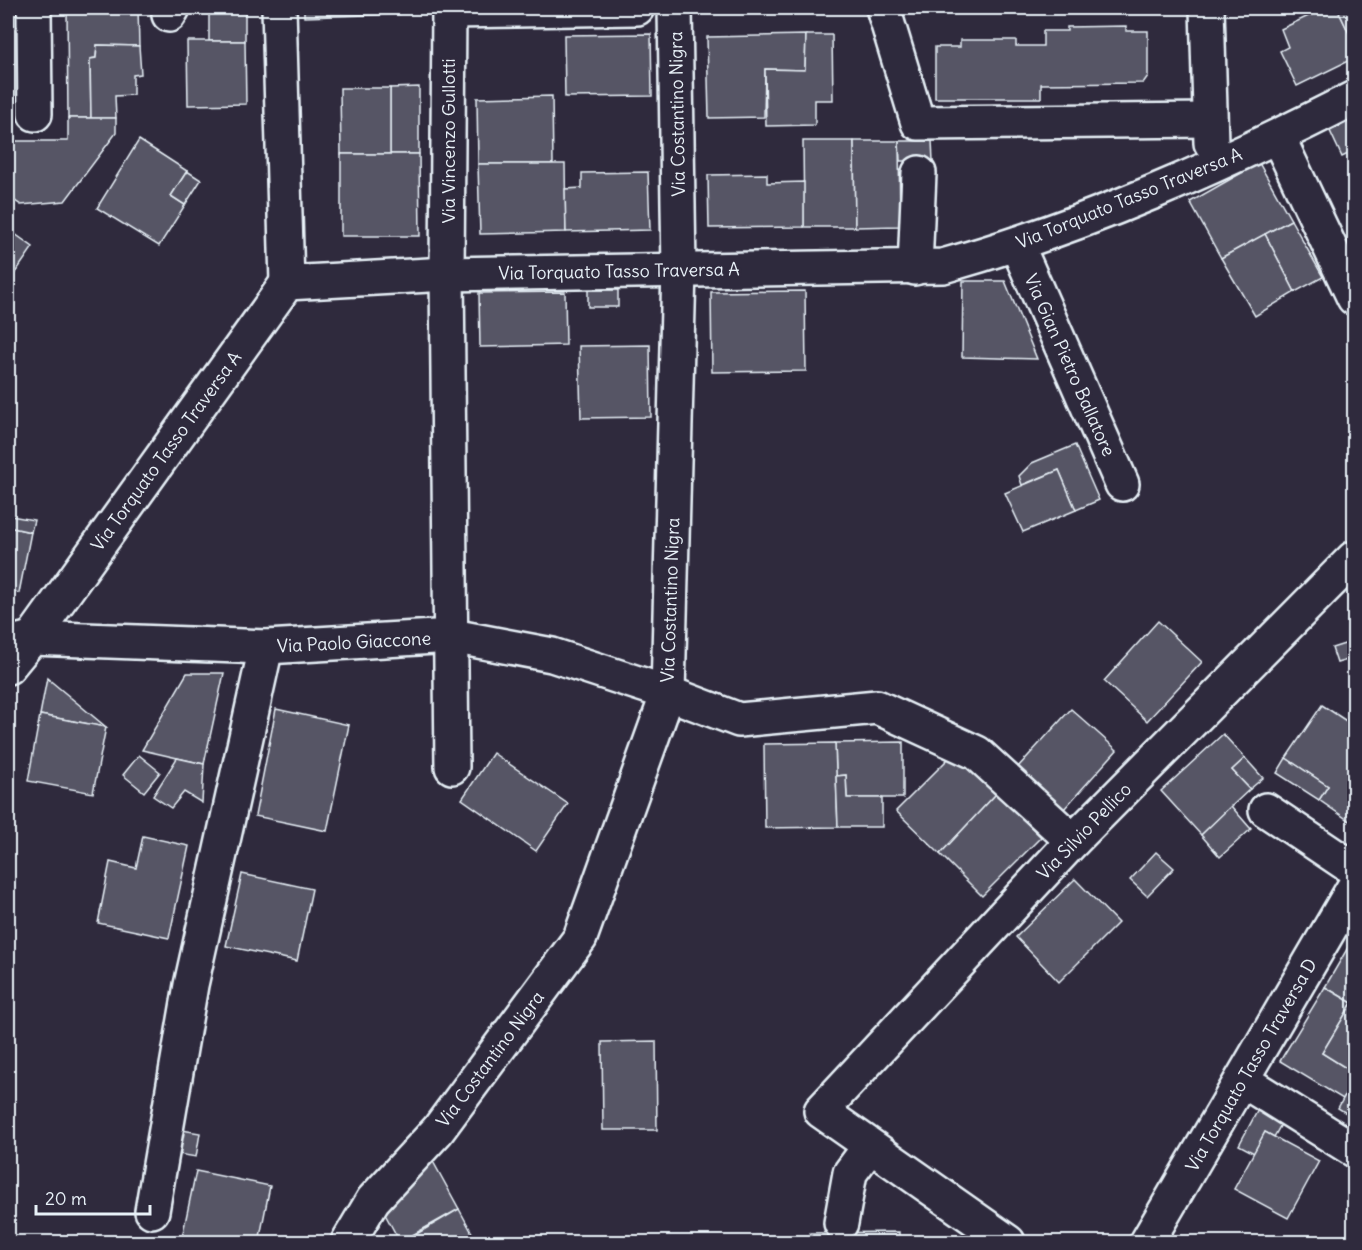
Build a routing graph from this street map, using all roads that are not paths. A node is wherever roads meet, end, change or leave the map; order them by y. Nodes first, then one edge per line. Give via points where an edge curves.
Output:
1 (34, 8) edge
2 (279, 8) edge
3 (637, 8) edge
4 (675, 8) edge
5 (884, 8) edge
6 (1207, 8) edge
7 (449, 9) edge
8 (1354, 98) edge
9 (35, 114) dead end
10 (1210, 120) junction
11 (1278, 137) junction
12 (1211, 165) junction
13 (919, 173) dead end
14 (1017, 245) junction
15 (915, 268) junction
16 (679, 269) junction
17 (447, 274) junction
18 (287, 283) junction
19 (1354, 298) edge
20 (1122, 484) dead end
21 (1354, 558) edge
22 (452, 636) junction
23 (20, 641) edge
24 (266, 647) junction
25 (8, 667) edge
26 (668, 693) junction
27 (452, 767) dead end
28 (1266, 810) dead end
29 (1073, 841) junction
30 (1354, 869) edge
31 (1354, 887) edge
32 (1242, 1080) junction
33 (870, 1146) junction
34 (1354, 1150) edge
35 (152, 1211) dead end
36 (841, 1223) dead end
37 (1004, 1241) edge
38 (348, 1242) edge
39 (1147, 1242) edge

1 - 9 street
2 - 18 street
3 - 7 street
4 - 16 street, Via Costantino Nigra
5 - 10 street via 918,123
6 - 10 street
7 - 17 street, Via Vincenzo Gullotti
8 - 11 street, Via Torquato Tasso Traversa A
10 - 12 street
11 - 12 street, Via Torquato Tasso Traversa A
11 - 19 street
12 - 14 street, Via Torquato Tasso Traversa A via 1120,206
13 - 15 street
14 - 15 street, Via Torquato Tasso Traversa A via 943,266
14 - 20 street, Via Gian Pietro Ballatore
15 - 16 street, Via Torquato Tasso Traversa A
16 - 17 street, Via Torquato Tasso Traversa A
16 - 26 street, Via Costantino Nigra
17 - 18 street, Via Torquato Tasso Traversa A
17 - 22 street, Via Vincenzo Gullotti
18 - 23 street, Via Torquato Tasso Traversa A
21 - 29 street, Via Silvio Pellico
22 - 24 street, Via Paolo Giaccone
22 - 26 street, Via Paolo Giaccone via 552,655
22 - 27 street, Via Vincenzo Gullotti
23 - 24 street, Via Paolo Giaccone
23 - 25 street, Via Torquato Tasso Traversa A
24 - 35 street via 191,985
26 - 29 street, Via Paolo Giaccone via 739,720 877,707 977,753
26 - 38 street, Via Costantino Nigra via 580,938 438,1130 373,1200
28 - 30 street
29 - 33 street, Via Silvio Pellico via 821,1111
31 - 32 street, Via Torquato Tasso Traversa D
32 - 34 street
32 - 39 street, Via Torquato Tasso Traversa D
33 - 36 street via 850,1173
33 - 37 street

